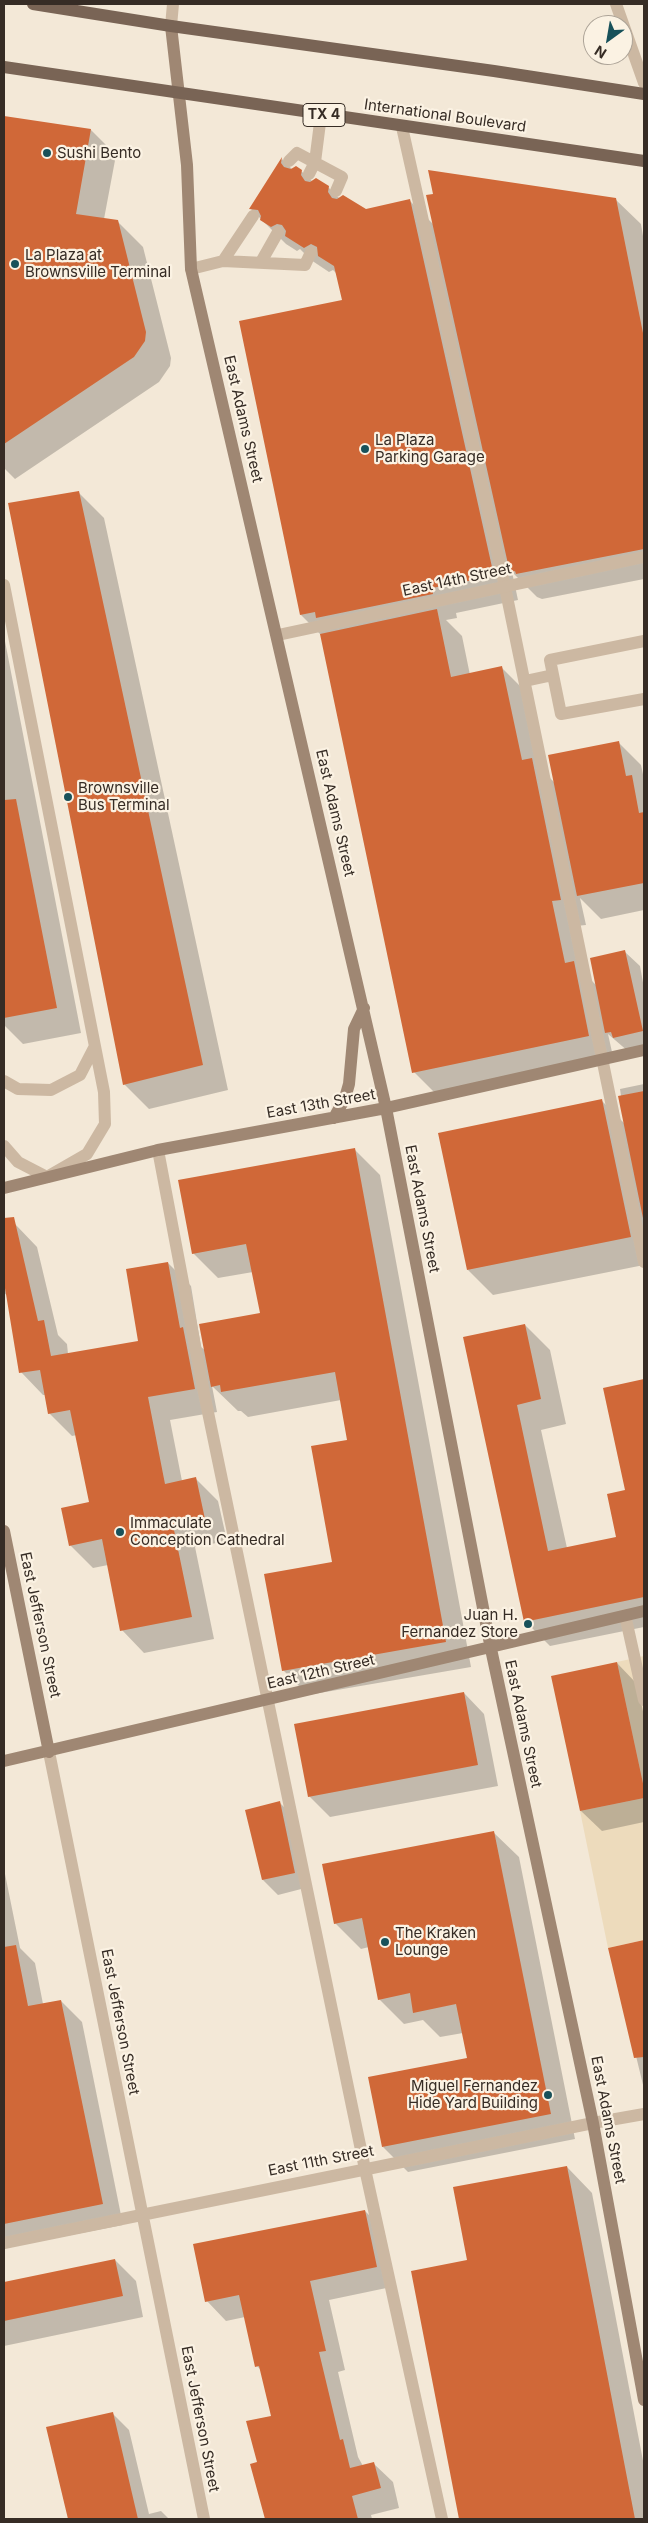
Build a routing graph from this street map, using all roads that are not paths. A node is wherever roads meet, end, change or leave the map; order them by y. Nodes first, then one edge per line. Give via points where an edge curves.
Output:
1 (33, 4) edge
2 (173, 4) edge
3 (616, 4) edge
4 (171, 26) junction
5 (4, 67) edge
6 (644, 83) edge
7 (178, 94) junction
8 (644, 94) edge
9 (321, 115) junction
10 (402, 127) junction
11 (289, 161) dead end
12 (644, 162) edge
13 (312, 168) junction
14 (336, 191) dead end
15 (254, 216) dead end
16 (278, 232) dead end
17 (311, 252) dead end
18 (224, 262) junction
19 (261, 262) junction
20 (191, 268) junction
21 (644, 557) edge
22 (4, 585) edge
23 (505, 586) junction
24 (278, 635) junction
25 (644, 641) edge
26 (553, 675) junction
27 (525, 681) junction
28 (644, 699) edge
29 (364, 1008) junction
30 (95, 1046) junction
31 (644, 1050) edge
32 (603, 1058) junction
33 (4, 1081) edge
34 (386, 1108) junction
35 (334, 1118) junction
36 (4, 1146) edge
37 (158, 1150) junction
38 (47, 1177) junction
39 (4, 1188) edge
40 (644, 1262) edge
41 (4, 1531) edge
42 (644, 1611) edge
43 (625, 1615) junction
44 (491, 1648) junction
45 (269, 1700) junction
46 (644, 1700) edge
47 (49, 1752) junction
48 (4, 1761) edge
49 (644, 2114) edge
50 (593, 2123) junction
51 (365, 2169) junction
52 (142, 2214) junction
53 (4, 2243) edge
54 (640, 2359) edge
55 (644, 2400) edge
56 (204, 2519) edge
57 (442, 2519) edge

1 - 4 main road
2 - 4 street
3 - 6 street
4 - 7 street, East Adams Street
4 - 8 main road
5 - 7 main road, International Boulevard / TX 4
7 - 9 main road, International Boulevard / TX 4
7 - 20 street, East Adams Street via 187,165
9 - 10 main road, International Boulevard / TX 4
9 - 13 street
10 - 12 main road, International Boulevard / TX 4
10 - 23 street
11 - 13 street via 297,153
13 - 14 street via 342,176
15 - 18 street
16 - 19 street
17 - 19 street via 305,265
18 - 19 street
18 - 20 street
20 - 24 street, East Adams Street
21 - 23 street, East 14th Street
22 - 30 street
23 - 24 street, East 14th Street
23 - 27 street
24 - 29 street, East Adams Street
25 - 26 street via 550,660
26 - 27 street
26 - 28 street via 561,714
27 - 32 street
29 - 34 street, East Adams Street
29 - 35 street via 354,1029 349,1084
30 - 33 street via 80,1075 51,1090 18,1090
30 - 38 street via 104,1092 105,1124 87,1154
31 - 32 street, East 13th Street
32 - 34 street, East 13th Street
32 - 40 street
34 - 35 street, East 13th Street
34 - 44 street, East Adams Street
35 - 37 street, East 13th Street
36 - 38 street via 18,1162
37 - 38 street, East 13th Street
37 - 45 street via 204,1393
38 - 39 street, East 13th Street
41 - 47 street, East Jefferson Street
42 - 43 street, East 12th Street
43 - 44 street, East 12th Street
43 - 46 street
44 - 45 street, East 12th Street
44 - 50 street, East Adams Street
45 - 47 street, East 12th Street
45 - 51 street
47 - 48 street, East 12th Street
47 - 52 street, East Jefferson Street
49 - 50 street, East 11th Street
50 - 51 street, East 11th Street
50 - 54 street, East Adams Street
51 - 52 street, East 11th Street
51 - 57 street
52 - 53 street, East 11th Street
52 - 56 street, East Jefferson Street
54 - 55 street, East Adams Street

